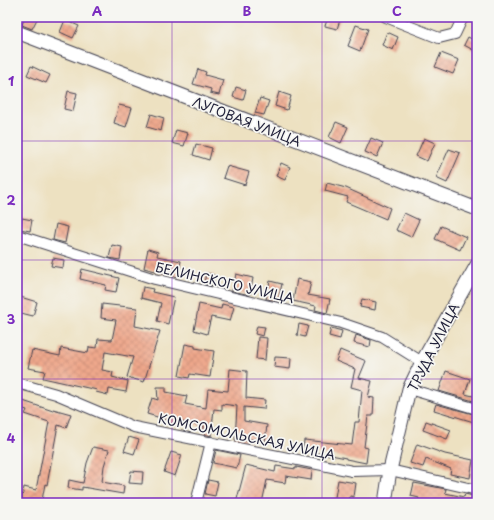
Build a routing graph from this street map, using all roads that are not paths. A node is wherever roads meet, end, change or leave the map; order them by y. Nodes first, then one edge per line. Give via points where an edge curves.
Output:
1 (386, 17) edge
2 (464, 17) edge
3 (17, 32) edge
4 (477, 210) edge
5 (17, 234) edge
6 (477, 265) edge
7 (422, 362) junction
8 (17, 382) edge
9 (409, 389) junction
10 (477, 409) edge
11 (211, 442) junction
12 (390, 470) junction
13 (477, 490) edge
14 (196, 503) edge
15 (385, 503) edge

1 - 2 street via 439,38 455,34
3 - 4 street, ЛУГОВАЯ УЛИЦА
5 - 7 street, БЕЛИНСКОГО УЛИЦА via 155,280 341,323 382,337
6 - 7 street, ТРУДА УЛИЦА
7 - 9 street, ТРУДА УЛИЦА
8 - 11 street, КОМСОМОЛЬСКАЯ УЛИЦА via 56,394 134,427
9 - 10 street
9 - 12 street, ТРУДА УЛИЦА
11 - 12 street, КОМСОМОЛЬСКАЯ УЛИЦА via 352,471
11 - 14 street
12 - 13 street, КОМСОМОЛЬСКАЯ УЛИЦА
12 - 15 street, ТРУДА УЛИЦА

